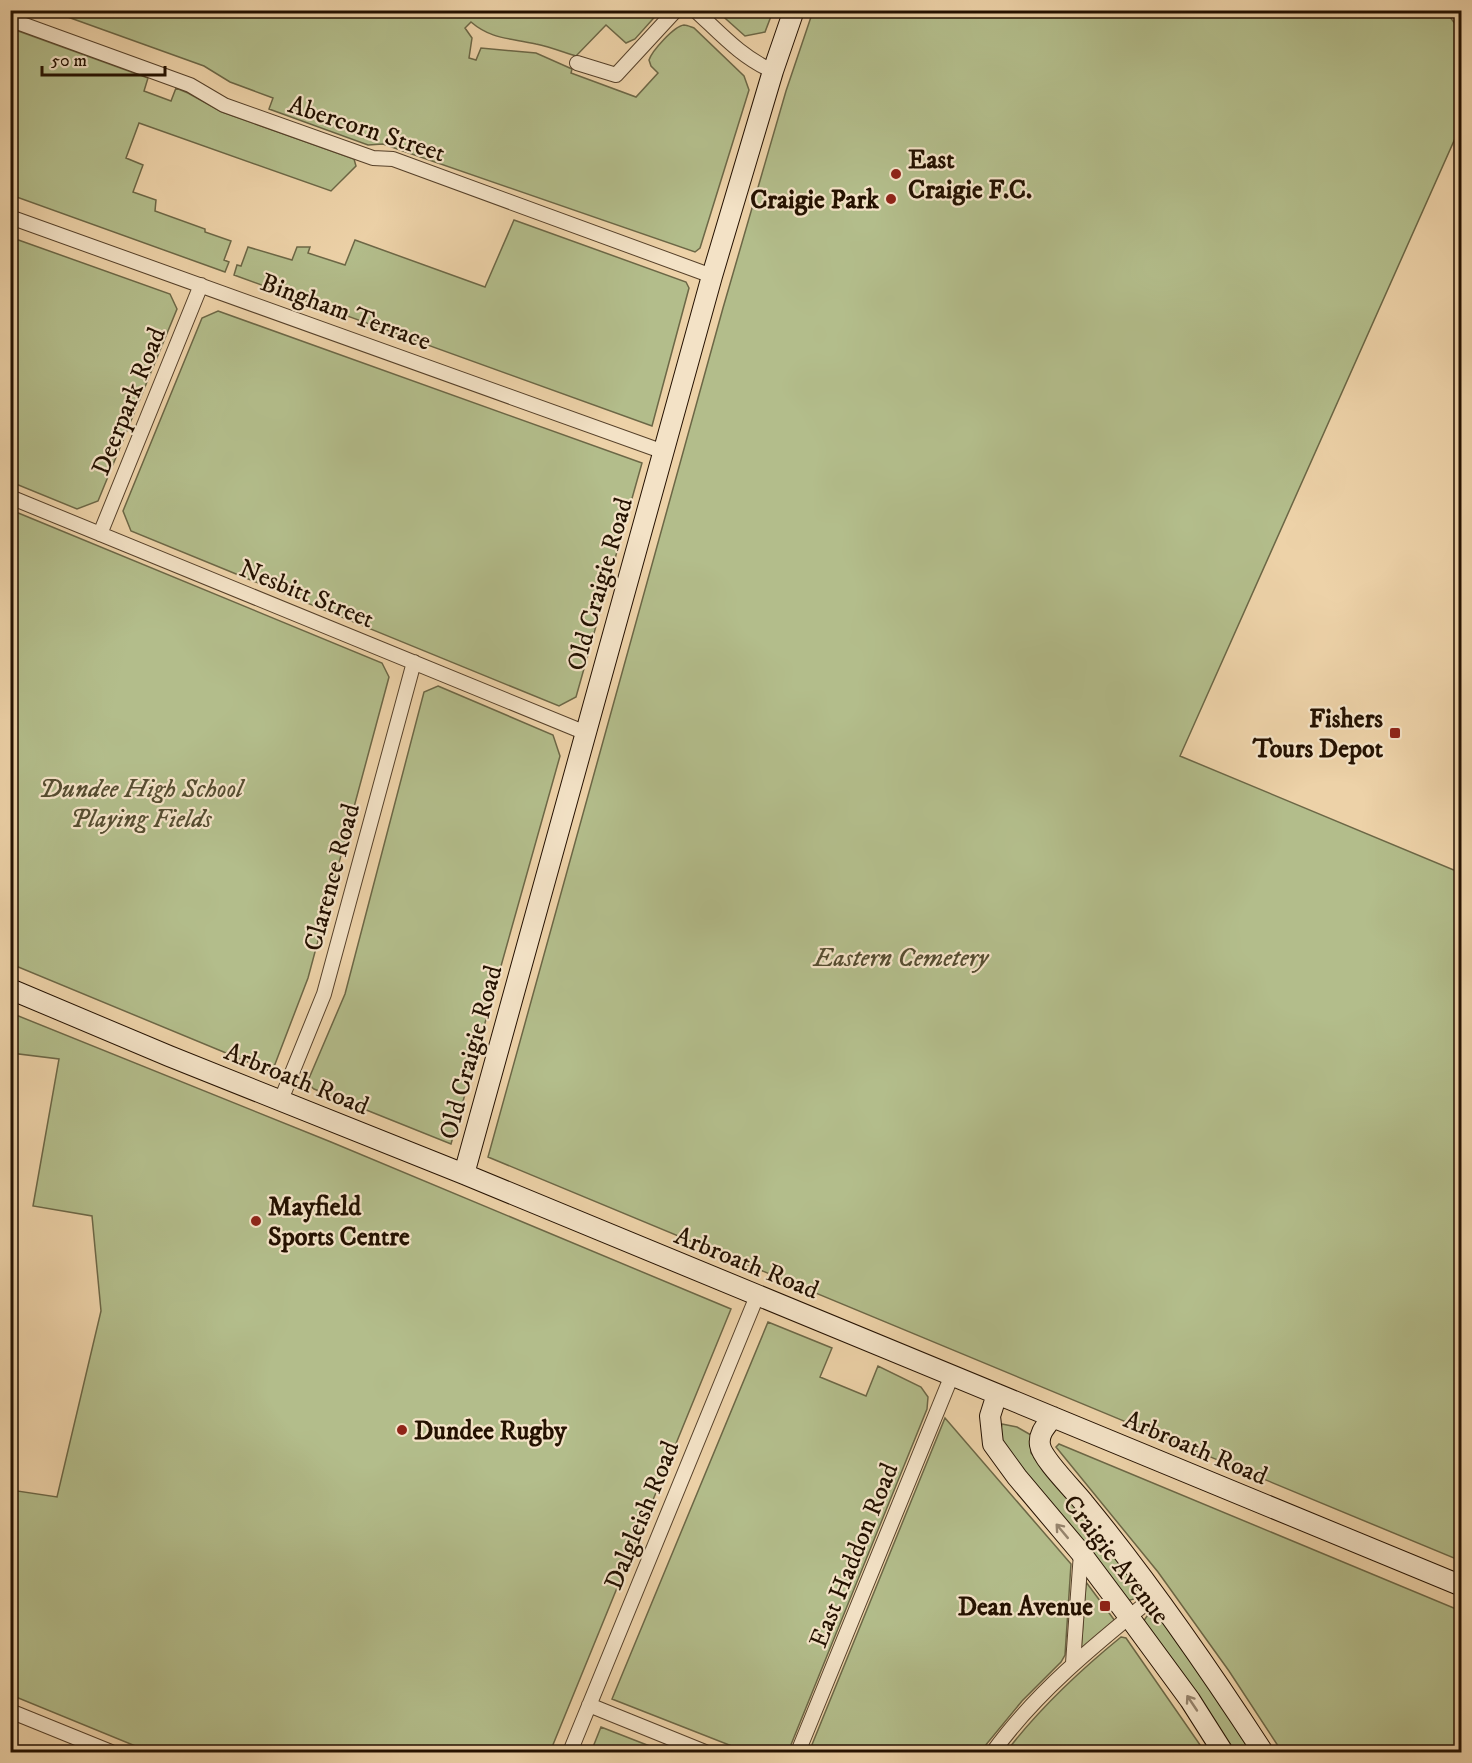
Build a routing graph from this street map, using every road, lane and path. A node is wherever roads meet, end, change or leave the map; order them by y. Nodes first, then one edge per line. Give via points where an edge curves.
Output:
1 (676, 10) edge
2 (695, 10) edge
3 (794, 10) edge
4 (10, 18) edge
5 (577, 63) dead end
6 (773, 71) junction
7 (10, 217) edge
8 (712, 276) junction
9 (201, 285) junction
10 (664, 452) junction
11 (10, 497) edge
12 (100, 534) junction
13 (414, 662) junction
14 (586, 732) junction
15 (10, 989) edge
16 (281, 1100) junction
17 (464, 1173) junction
18 (757, 1296) junction
19 (952, 1375) junction
20 (997, 1394) junction
21 (1053, 1417) junction
22 (1081, 1553) junction
23 (1461, 1586) edge
24 (1156, 1595) junction
25 (1129, 1617) junction
26 (1073, 1663) junction
27 (589, 1705) junction
28 (10, 1711) edge
29 (111, 1752) edge
30 (570, 1752) edge
31 (705, 1752) edge
32 (798, 1752) edge
33 (993, 1752) edge
34 (1223, 1752) edge
35 (1263, 1752) edge

1 - 5 street via 616,75
2 - 6 street via 742,54
3 - 6 street, Old Craigie Road
4 - 8 street, Abercorn Street via 190,85 224,105 373,158 393,159
6 - 8 street, Old Craigie Road
7 - 9 street, Bingham Terrace
8 - 10 street, Old Craigie Road
9 - 10 street, Bingham Terrace
9 - 12 street, Deerpark Road
10 - 14 street, Old Craigie Road
11 - 12 street, Nesbitt Street
12 - 13 street, Nesbitt Street
13 - 14 street, Nesbitt Street
13 - 16 street, Clarence Road via 324,994
14 - 17 street, Old Craigie Road
15 - 16 street, Arbroath Road
16 - 17 street, Arbroath Road
17 - 18 street, Arbroath Road
18 - 19 street, Arbroath Road
18 - 27 street, Dalgleish Road
19 - 20 street, Arbroath Road
19 - 32 street, East Haddon Road
20 - 21 street, Arbroath Road
22 -> 20 street, Craigie Avenue via 993,1444 990,1416
21 - 23 street, Arbroath Road
21 - 24 street, Craigie Avenue via 1041,1433 1044,1456
22 - 25 street, Craigie Avenue
22 - 26 street
24 - 25 street
24 - 35 street, Craigie Avenue
25 - 26 street
34 -> 25 street, Craigie Avenue
26 - 33 street
27 - 30 street, Dalgleish Road
27 - 31 street
28 - 29 street

